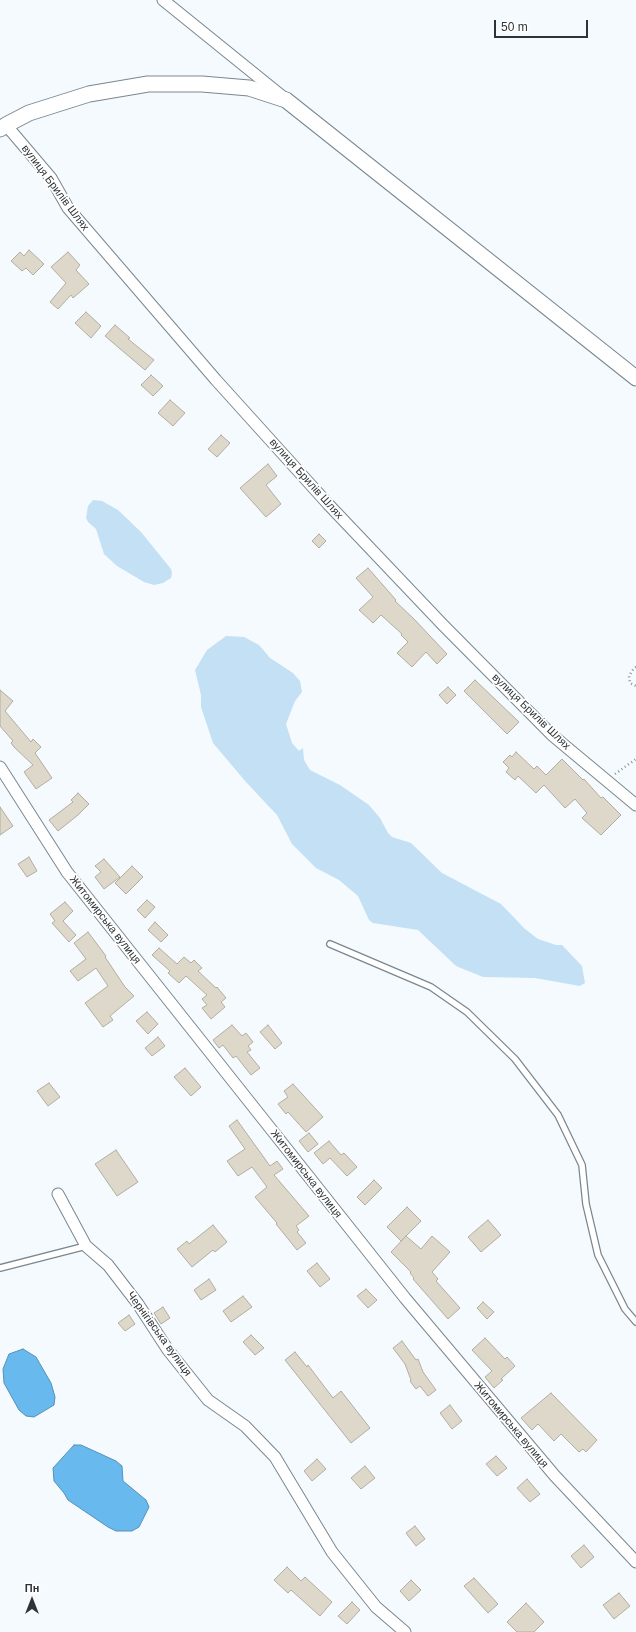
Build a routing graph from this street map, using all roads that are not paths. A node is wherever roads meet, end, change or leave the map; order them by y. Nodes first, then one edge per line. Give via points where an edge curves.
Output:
1 (163, 0) edge
2 (286, 100) junction
3 (3, 127) edge
4 (636, 378) edge
5 (0, 767) edge
6 (636, 805) edge
7 (330, 944) dead end
8 (58, 1194) dead end
9 (86, 1246) junction
10 (0, 1268) edge
11 (636, 1322) edge
12 (636, 1562) edge
13 (405, 1632) edge

1 - 2 street
2 - 3 street via 249,88 202,84 148,84 89,94 29,113
2 - 4 street
3 - 6 street, вулиця Брилів Шлях via 51,178 68,208 216,380 328,504 552,735
5 - 12 street, Житомирська вулиця via 67,872 405,1298 555,1476
7 - 11 lane via 432,987 467,1012 515,1059 558,1115 582,1166 586,1204 598,1255 625,1309
8 - 9 street, Чернігівська вулиця
9 - 10 lane
9 - 13 street, Чернігівська вулиця via 108,1265 138,1304 168,1350 208,1400 245,1426 275,1457 332,1552 376,1607

